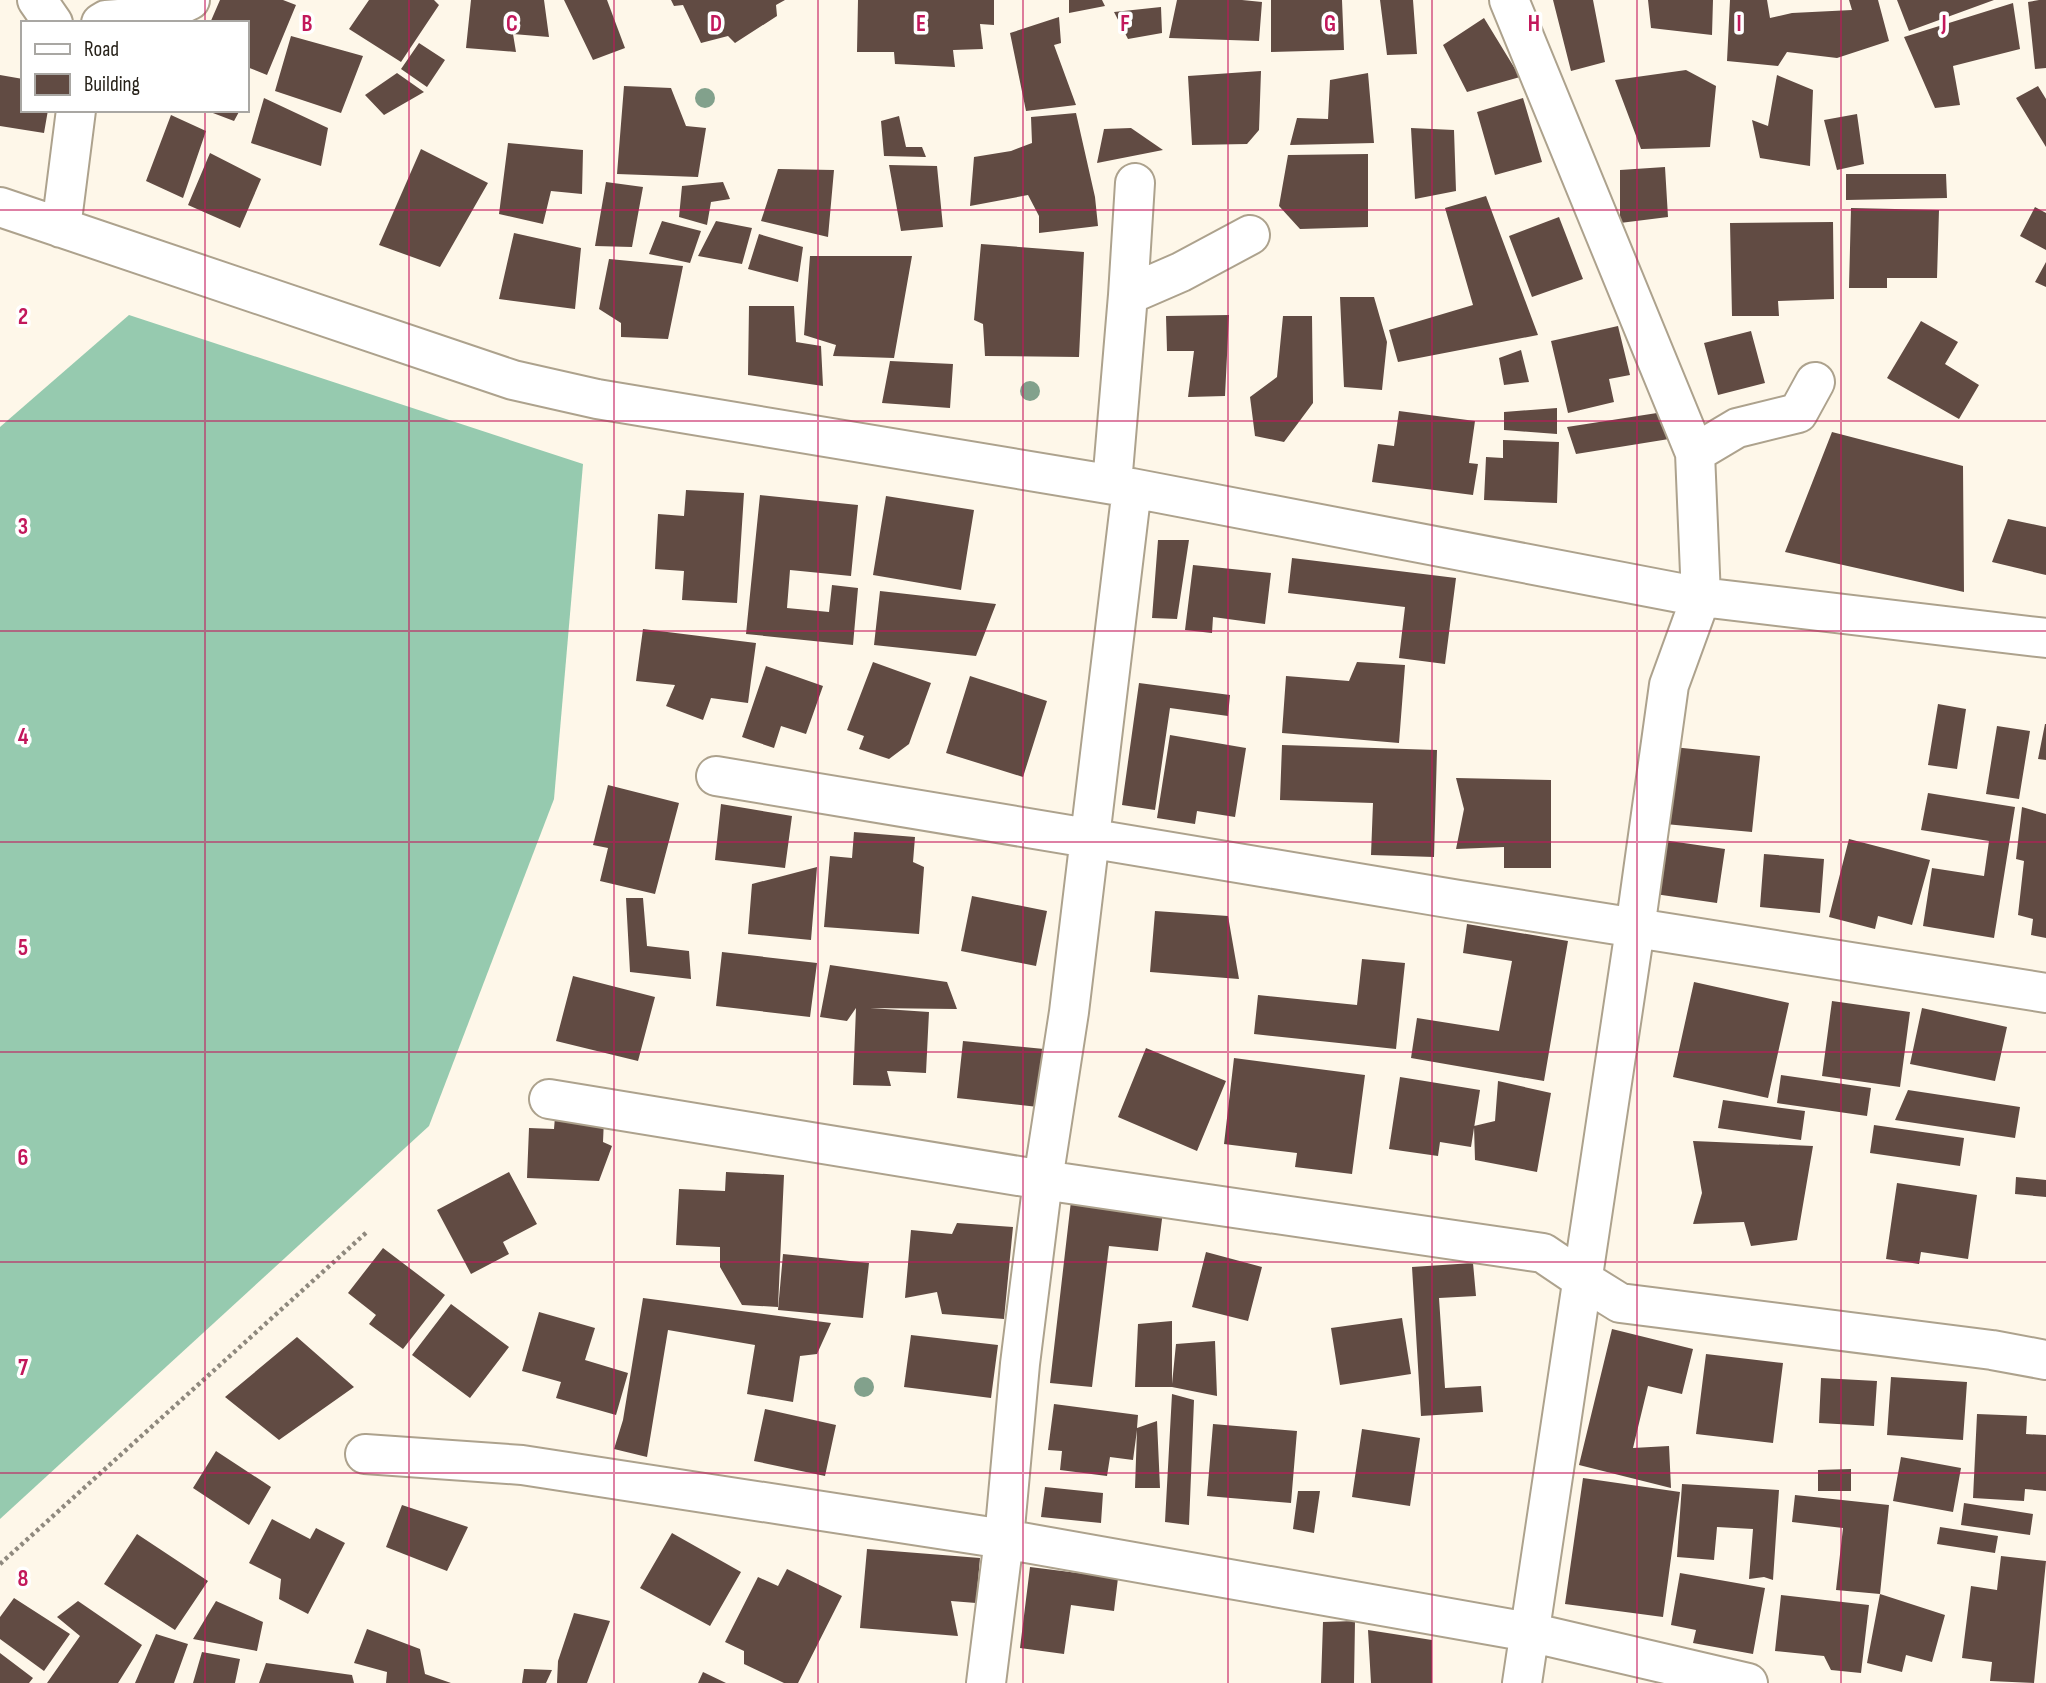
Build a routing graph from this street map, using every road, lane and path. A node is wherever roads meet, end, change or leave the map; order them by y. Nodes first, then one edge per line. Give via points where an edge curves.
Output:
1 (37, 0) edge
2 (190, 0) edge
3 (1510, 0) edge
4 (52, 21) edge
5 (105, 21) edge
6 (76, 112) edge
7 (1135, 183) dead end
8 (0, 207) edge
9 (61, 228) junction
10 (1250, 235) dead end
11 (1128, 295) junction
12 (1815, 382) dead end
13 (1695, 453) junction
14 (1122, 486) junction
15 (1701, 597) junction
16 (2046, 638) edge
17 (716, 776) dead end
18 (1089, 840) junction
19 (1635, 929) junction
20 (2046, 993) edge
21 (549, 1099) dead end
22 (1043, 1180) junction
23 (368, 1231) dead end
24 (1583, 1280) junction
25 (2046, 1360) edge
26 (365, 1454) dead end
27 (1004, 1539) junction
28 (0, 1564) edge
29 (1529, 1632) junction
30 (986, 1683) edge
31 (1522, 1683) edge
32 (1748, 1683) edge

1 - 4 street
2 - 5 street via 156,16
3 - 13 street
6 - 9 street
7 - 11 street
8 - 9 street
9 - 14 street via 513,380 597,399
10 - 11 street
11 - 14 street
12 - 13 street via 1798,413 1737,428
13 - 15 street
14 - 15 street
14 - 18 street
15 - 16 street
15 - 19 street via 1669,685
17 - 18 street
18 - 19 street
18 - 22 street
19 - 20 street
19 - 24 street
21 - 22 street
22 - 24 street via 1543,1253
22 - 27 street
23 - 28 path
24 - 25 street via 1620,1303
24 - 29 street
26 - 27 street via 522,1465
27 - 29 street
27 - 30 street
29 - 31 street
29 - 32 street

